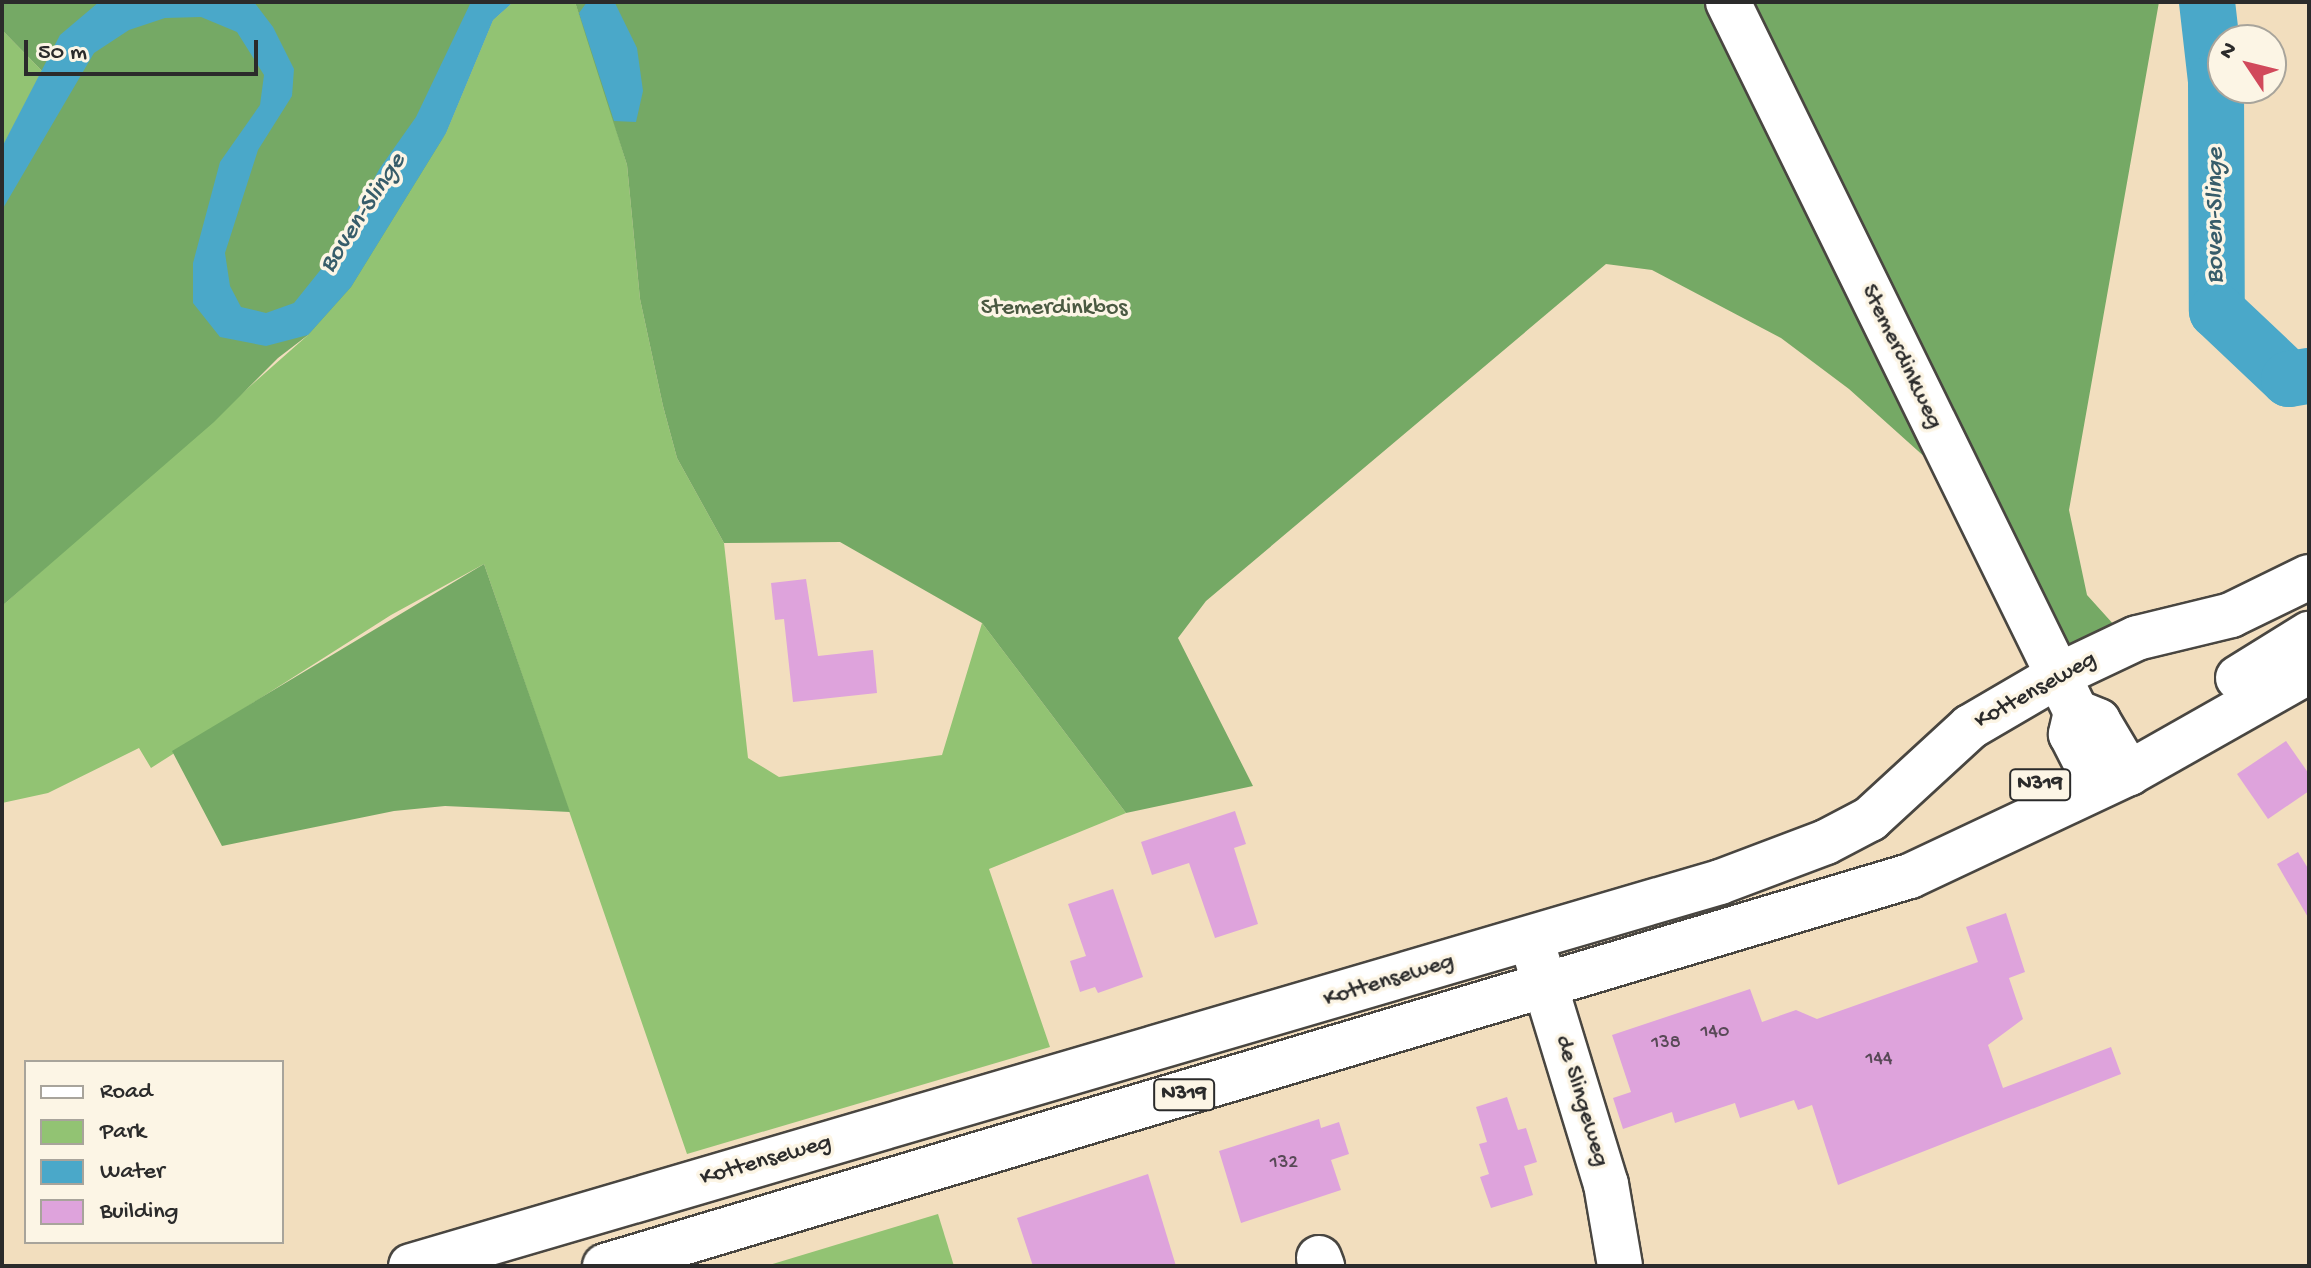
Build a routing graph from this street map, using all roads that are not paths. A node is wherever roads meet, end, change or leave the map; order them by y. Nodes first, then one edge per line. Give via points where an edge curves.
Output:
1 (1728, 2) edge
2 (2309, 577) edge
3 (2309, 634) edge
4 (2309, 671) edge
5 (2068, 694) junction
6 (2107, 768) junction
7 (1531, 938) junction
8 (1547, 989) junction
9 (972, 1102) junction
10 (986, 1153) junction
11 (411, 1266) edge
12 (605, 1266) edge
13 (1620, 1266) edge

1 - 5 street, Stemerdinkweg
2 - 5 street, Kottenseweg via 2231,615 2137,638
3 - 6 street, N319
4 - 6 street, N319
5 - 6 street, Stemerdinkweg via 2098,721
5 - 7 street, Kottenseweg via 1970,727 1902,794 1826,842 1720,882
6 - 8 street, N319 via 1762,919
7 - 8 street, de Slingeweg
7 - 9 street, Kottenseweg
8 - 10 street, N319
8 - 13 street, de Slingeweg via 1606,1184
9 - 10 street
9 - 11 street, Kottenseweg
10 - 12 street, N319

